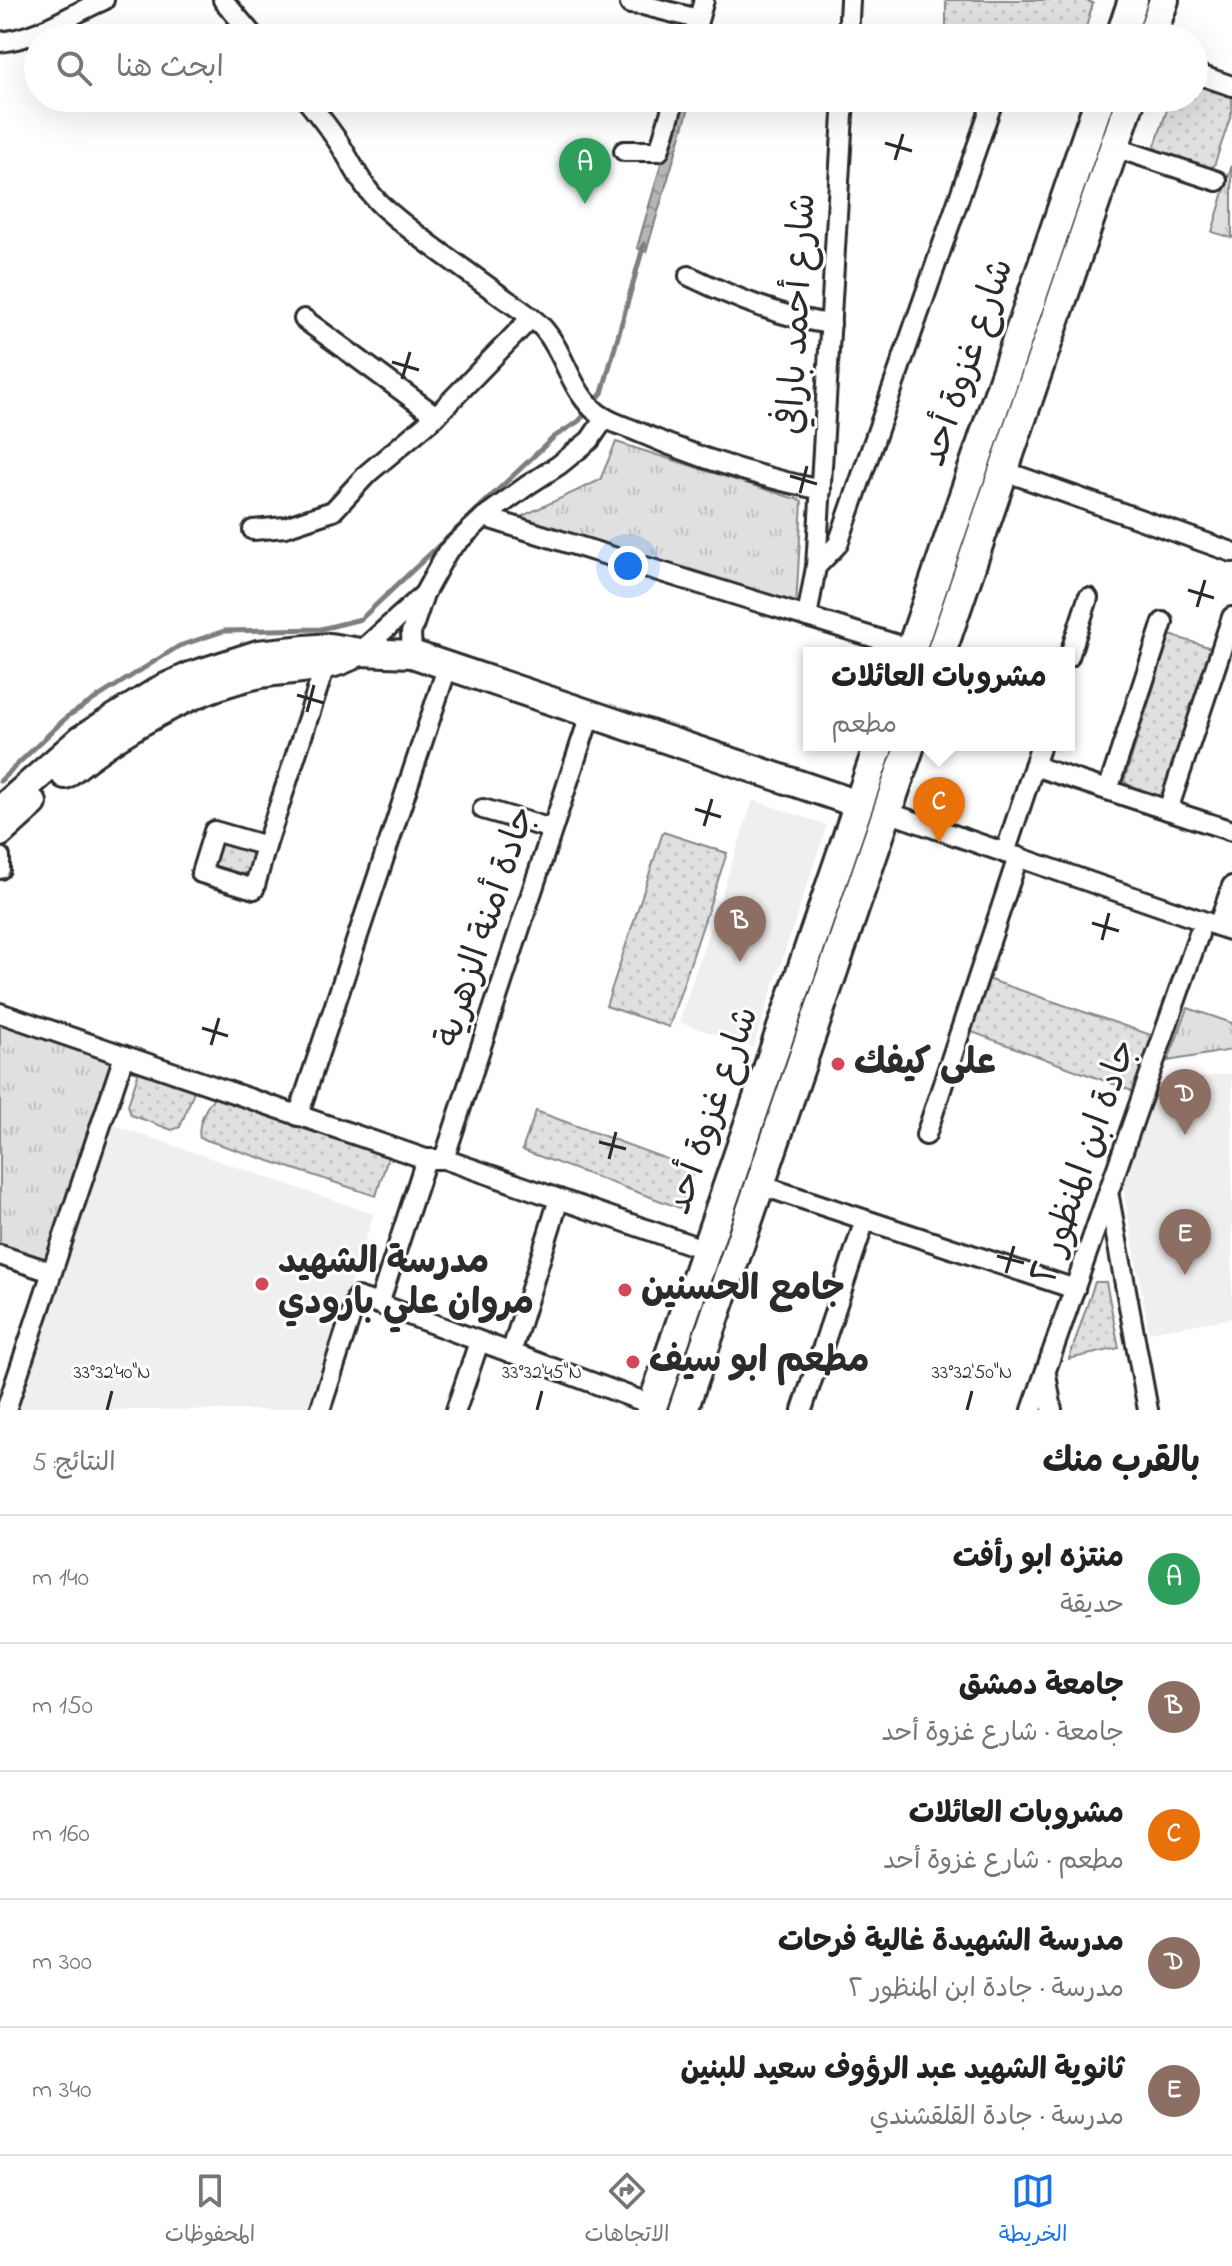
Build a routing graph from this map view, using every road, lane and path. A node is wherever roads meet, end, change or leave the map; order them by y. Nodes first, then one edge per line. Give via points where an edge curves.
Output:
1 (104, 0) edge
2 (223, 0) edge
3 (630, 0) edge
4 (704, 0) edge
5 (850, 0) edge
6 (1164, 0) edge
7 (1126, 2) edge
8 (698, 19) junction
9 (55, 24) edge
10 (243, 24) edge
11 (697, 24) edge
12 (849, 24) edge
13 (1122, 24) edge
14 (1156, 24) edge
15 (24, 38) edge
16 (0, 42) edge
17 (1208, 78) edge
18 (1232, 86) edge
19 (316, 112) edge
20 (671, 112) edge
21 (843, 112) edge
22 (989, 112) edge
23 (1093, 112) edge
24 (1126, 112) edge
25 (1114, 147) junction
26 (624, 151) dead end
27 (1217, 181) dead end
28 (689, 276) dead end
29 (531, 318) junction
30 (304, 319) dead end
31 (831, 324) junction
32 (599, 414) junction
33 (436, 416) junction
34 (1004, 471) junction
35 (821, 490) junction
36 (484, 517) junction
37 (253, 530) dead end
38 (1232, 552) edge
39 (816, 567) junction
40 (424, 594) junction
41 (1088, 598) dead end
42 (807, 617) junction
43 (1232, 617) edge
44 (1163, 622) dead end
45 (899, 647) edge
46 (912, 647) edge
47 (943, 647) edge
48 (1072, 647) edge
49 (360, 652) junction
50 (412, 654) junction
51 (448, 665) junction
52 (325, 666) junction
53 (590, 715) junction
54 (877, 751) edge
55 (908, 751) edge
56 (1039, 751) edge
57 (1034, 766) junction
58 (1108, 790) junction
59 (858, 804) junction
60 (483, 809) dead end
61 (0, 810) edge
62 (1168, 810) junction
63 (887, 812) junction
64 (552, 829) junction
65 (1232, 831) edge
66 (0, 833) edge
67 (266, 846) dead end
68 (1012, 855) junction
69 (0, 857) edge
70 (0, 869) edge
71 (1232, 886) edge
72 (1225, 928) edge
73 (1199, 934) dead end
74 (0, 1013) edge
75 (124, 1056) junction
76 (298, 1116) junction
77 (926, 1135) dead end
78 (435, 1159) junction
79 (760, 1185) junction
80 (1108, 1194) junction
81 (559, 1199) junction
82 (865, 1220) junction
83 (706, 1250) junction
84 (0, 1255) edge
85 (51, 1272) junction
86 (1075, 1289) junction
87 (379, 1304) junction
88 (479, 1342) junction
89 (511, 1353) junction
90 (1046, 1371) junction
91 (652, 1407) edge
92 (6, 1410) edge
93 (320, 1410) edge
94 (456, 1410) edge
95 (683, 1410) edge
96 (802, 1410) edge
97 (1032, 1410) edge
98 (1052, 1410) edge
99 (1148, 1410) edge

1 - 9 street
2 - 10 street
3 - 8 street
4 - 8 street
5 - 12 street
6 - 14 main road
7 - 13 main road
8 - 11 street
15 - 16 street
17 - 18 street
19 - 29 street via 378,202
20 - 26 street via 659,151
21 - 31 street, شارع أحمد بارافي
22 - 39 street via 838,544
23 - 46 main road, شارع غزوة أحد
24 - 25 main road, شارع غزوة أحد
25 - 27 street
25 - 34 main road, شارع غزوة أحد
28 - 31 street via 775,311
29 - 32 street
29 - 33 street
30 - 33 street
31 - 35 street, شارع أحمد بارافي
32 - 35 street via 653,439
32 - 36 street via 590,440
33 - 37 street via 368,473 333,511 285,527
34 - 38 street
34 - 47 main road, شارع غزوة أحد
35 - 39 street, شارع أحمد بارافي
36 - 40 street via 447,552
36 - 42 street
39 - 42 street, شارع أحمد بارافي
40 - 49 street
40 - 50 street via 411,633
41 - 48 street
42 - 45 street
43 - 62 street
44 - 58 street
49 - 50 main road
49 - 52 main road
49 - 61 main road via 330,647 258,654 190,676 81,739
50 - 51 main road
51 - 53 main road
51 - 76 street
52 - 66 main road via 261,674 167,707 89,755
52 - 67 street
53 - 59 main road
53 - 64 street, جادة أمنة الزهرية
54 - 59 main road, شارع غزوة أحد
55 - 63 main road, شارع غزوة أحد
56 - 57 street
57 - 58 street
57 - 68 street
58 - 62 street
59 - 83 main road, شارع غزوة أحد
60 - 64 street
62 - 65 street
63 - 68 street
63 - 79 main road, شارع غزوة أحد
64 - 78 street, جادة أمنة الزهرية
68 - 72 street
68 - 77 street
69 - 70 street
71 - 72 street
73 - 80 street, جادة ابن المنظور ٢
74 - 75 street
75 - 76 street
75 - 85 street
76 - 78 street
78 - 81 street
78 - 87 street, جادة أمنة الزهرية
79 - 82 street
79 - 95 main road, شارع غزوة أحد
80 - 86 street, جادة ابن المنظور ٢
80 - 99 street
81 - 83 street
81 - 89 street
82 - 86 street
82 - 96 street
83 - 91 main road, شارع غزوة أحد
84 - 85 street
85 - 92 street
86 - 90 street, جادة ابن المنظور ٢
87 - 88 street
87 - 93 street via 357,1297
88 - 89 street
88 - 94 street
89 - 91 street
90 - 97 street, جادة ابن المنظور ٢
90 - 98 street

